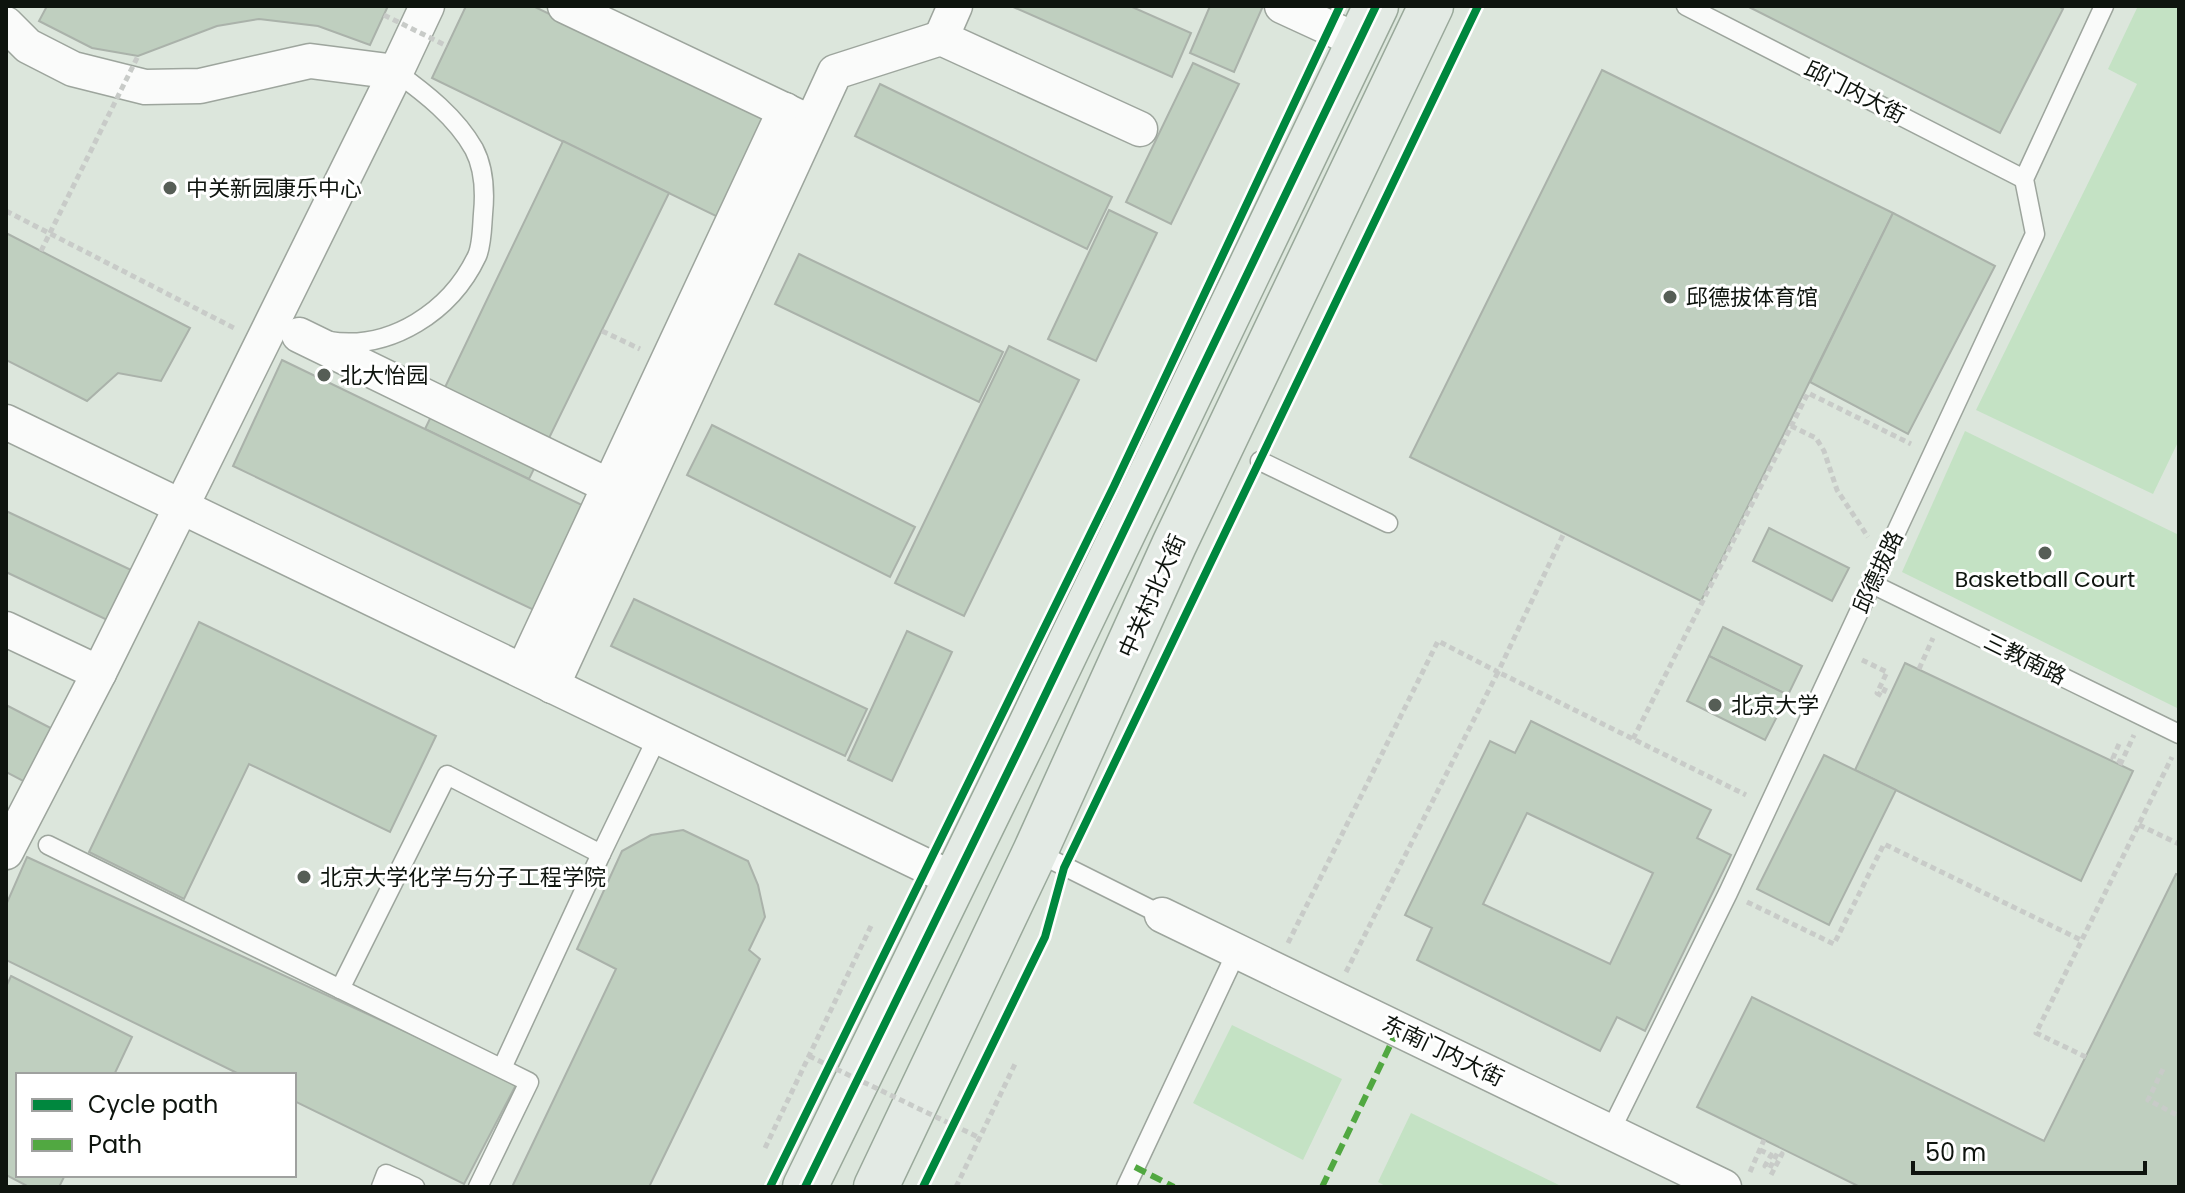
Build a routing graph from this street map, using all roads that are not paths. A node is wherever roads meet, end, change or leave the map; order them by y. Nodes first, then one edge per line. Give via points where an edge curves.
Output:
1 (427, 6) edge
2 (565, 6) edge
3 (955, 6) edge
4 (1282, 6) edge
5 (1431, 6) edge
6 (1686, 6) edge
7 (2104, 6) edge
8 (6, 24) edge
9 (1367, 24) edge
10 (941, 38) junction
11 (396, 72) junction
12 (798, 116) junction
13 (1140, 129) dead end
14 (2024, 179) junction
15 (279, 334) junction
16 (6, 422) edge
17 (1260, 461) dead end
18 (609, 486) junction
19 (180, 507) junction
20 (1388, 523) dead end
21 (1872, 584) junction
22 (6, 629) edge
23 (99, 673) junction
24 (537, 678) junction
25 (2179, 734) edge
26 (658, 736) junction
27 (14, 817) edge
28 (48, 845) dead end
29 (6, 852) edge
30 (1035, 852) junction
31 (601, 854) junction
32 (955, 880) junction
33 (1162, 915) joint
34 (1237, 951) junction
35 (340, 989) junction
36 (502, 1068) junction
37 (1610, 1132) junction
38 (381, 1187) edge
39 (415, 1187) edge
40 (478, 1187) edge
41 (805, 1187) edge
42 (876, 1187) edge
43 (1126, 1187) edge
44 (1724, 1187) edge

1 - 11 street
2 - 12 street
3 - 10 street
4 - 9 street
5 - 30 main road, 中关村北大街 via 1174,545
6 - 14 lane, 邱门内大街
7 - 14 lane
8 - 11 street via 28,46 73,69 145,87 200,86 310,61
9 - 32 main road
10 - 12 street via 835,72
10 - 13 street
11 - 15 street
11 - 15 lane via 448,114 474,150 486,193 479,254 453,296 420,322 382,339 343,343
12 - 18 street via 667,362
12 - 24 street
14 - 21 lane, 邱德拔路 via 2035,234
15 - 18 street
15 - 19 street
16 - 19 street
17 - 20 lane
18 - 24 street
19 - 23 street
19 - 24 street
21 - 25 lane, 三教南路
21 - 37 lane, 邱德拔路
22 - 23 street
23 - 27 street
24 - 26 street
26 - 31 lane
26 - 32 street
27 - 29 street
28 - 35 lane
30 - 33 lane
30 - 42 main road, 中关村北大街
31 - 35 lane via 447,775
31 - 36 lane
32 - 41 main road
33 - 34 street, 东南门内大街
34 - 37 street, 东南门内大街
34 - 43 lane
35 - 36 lane
36 - 40 lane via 529,1082
37 - 44 street, 东南门内大街
38 - 39 lane via 386,1174

